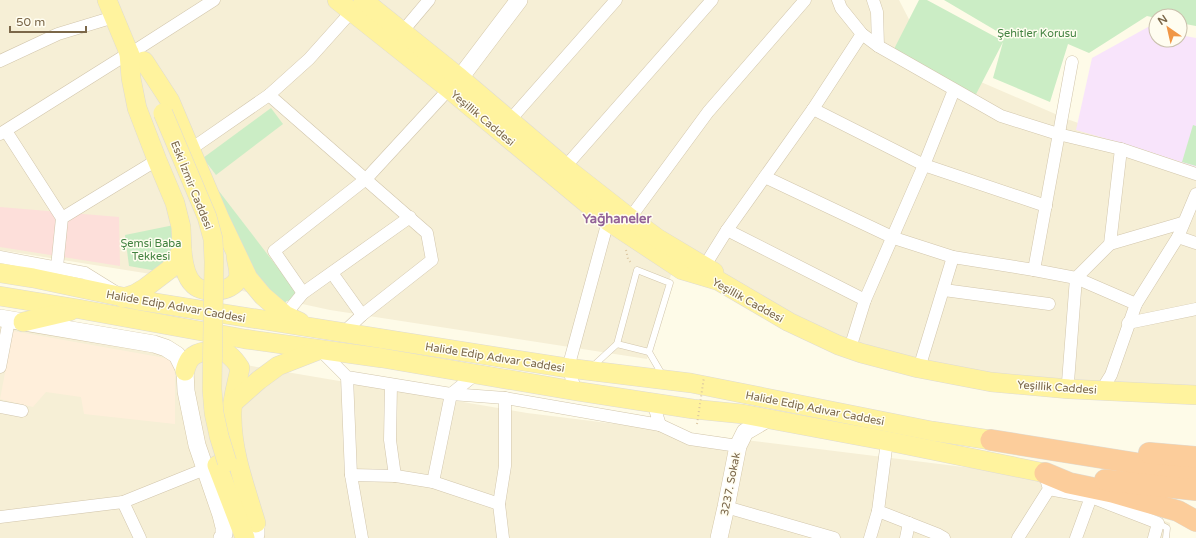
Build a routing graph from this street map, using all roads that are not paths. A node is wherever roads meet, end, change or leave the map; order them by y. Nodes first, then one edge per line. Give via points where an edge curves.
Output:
1 (214, 0) edge
2 (429, 0) edge
3 (519, 0) edge
4 (616, 0) edge
5 (712, 0) edge
6 (805, 0) edge
7 (838, 0) edge
8 (873, 0) edge
9 (351, 4) edge
10 (114, 6) edge
11 (402, 32) junction
12 (862, 34) junction
13 (878, 46) junction
14 (137, 54) junction
15 (0, 61) edge
16 (1072, 62) dead end
17 (454, 83) junction
18 (954, 90) junction
19 (269, 95) junction
20 (812, 109) junction
21 (510, 120) junction
22 (3, 132) edge
23 (1058, 134) junction
24 (191, 149) junction
25 (1121, 149) junction
26 (157, 160) junction
27 (924, 165) junction
28 (565, 167) junction
29 (1196, 174) edge
30 (765, 177) junction
31 (366, 179) junction
32 (1196, 194) edge
33 (1046, 206) junction
34 (410, 217) junction
35 (62, 218) junction
36 (630, 218) junction
37 (608, 221) junction
38 (1182, 223) junction
39 (727, 230) junction
40 (1178, 237) junction
41 (894, 238) junction
42 (1196, 243) edge
43 (1110, 244) junction
44 (234, 247) junction
45 (182, 250) junction
46 (0, 257) edge
47 (953, 257) junction
48 (57, 267) junction
49 (704, 267) junction
50 (170, 269) junction
51 (1034, 270) junction
52 (0, 273) edge
53 (332, 273) junction
54 (1076, 278) junction
55 (944, 290) junction
56 (303, 293) junction
57 (0, 296) edge
58 (123, 298) junction
59 (865, 300) junction
60 (149, 302) junction
61 (1049, 304) dead end
62 (1136, 304) junction
63 (79, 309) junction
64 (1196, 309) edge
65 (285, 315) junction
66 (362, 315) junction
67 (234, 316) junction
68 (11, 320) edge
69 (159, 323) junction
70 (1128, 323) junction
71 (308, 327) junction
72 (343, 333) junction
73 (245, 339) junction
74 (617, 344) junction
75 (851, 345) junction
76 (320, 350) junction
77 (649, 352) junction
78 (920, 364) junction
79 (0, 367) edge
80 (240, 368) junction
81 (568, 368) junction
82 (590, 370) junction
83 (185, 371) junction
84 (476, 374) junction
85 (347, 377) junction
86 (666, 381) junction
87 (1068, 382) junction
88 (1106, 383) junction
89 (1196, 384) edge
90 (391, 385) junction
91 (576, 391) junction
92 (451, 394) junction
93 (1196, 395) edge
94 (505, 398) junction
95 (233, 403) junction
96 (652, 403) junction
97 (0, 407) edge
98 (22, 411) dead end
99 (767, 419) junction
100 (660, 425) junction
101 (991, 440) junction
102 (887, 441) junction
103 (738, 446) junction
104 (1196, 456) edge
105 (216, 465) junction
106 (1196, 473) edge
107 (351, 475) junction
108 (395, 476) junction
109 (1047, 481) junction
110 (433, 482) junction
111 (1196, 490) edge
112 (1091, 497) junction
113 (123, 502) junction
114 (499, 504) junction
115 (726, 507) junction
116 (235, 512) junction
117 (878, 512) junction
118 (0, 517) edge
119 (1196, 521) edge
120 (908, 523) junction
121 (1158, 523) junction
122 (254, 534) edge
123 (140, 538) edge
124 (222, 538) edge
125 (230, 538) edge
126 (362, 538) edge
127 (503, 538) edge
128 (719, 538) edge
129 (834, 538) edge
130 (870, 538) edge
131 (906, 538) edge
132 (944, 538) edge
133 (1018, 538) edge
134 (1076, 538) edge
135 (1154, 538) edge
136 (1166, 538) edge

1 - 14 street
2 - 11 street
3 - 17 main road
4 - 21 street
5 - 28 street
6 - 36 street via 708,112
7 - 12 street via 841,8
8 - 13 street via 877,12
9 - 11 main road, Yeşillik Caddesi
9 - 17 main road, Yeşillik Caddesi
9 - 19 street via 309,59
10 - 14 main road, Eski İzmir Caddesi
10 - 15 street
11 - 17 main road, Yeşillik Caddesi
12 - 13 street
12 - 20 street
13 - 18 street
14 - 22 street
14 - 24 main road via 170,101
14 - 26 main road via 131,78 137,108
14 - 105 main road, Eski İzmir Caddesi via 202,242 202,389 204,415
16 - 23 street
17 - 21 main road, Yeşillik Caddesi
17 - 31 street
17 - 37 main road, Yeşillik Caddesi
18 - 23 street via 1001,116
18 - 27 street
19 - 24 street
19 - 31 street
20 - 27 street
20 - 30 street
21 - 28 main road, Yeşillik Caddesi
22 - 35 street
23 - 25 street
23 - 33 street
24 - 44 main road
25 - 29 street
25 - 43 street
26 - 35 street
26 - 45 main road via 182,227
27 - 33 street
27 - 41 street
28 - 36 main road, Yeşillik Caddesi
30 - 39 street
30 - 41 street
31 - 34 street
31 - 56 street via 274,251
32 - 38 street
33 - 51 street
34 - 53 street
34 - 66 street via 427,232 432,260
35 - 48 street
36 - 37 main road via 618,217
36 - 49 main road, Yeşillik Caddesi
37 - 81 street
37 - 93 main road, Yeşillik Caddesi via 682,270 719,281 789,322 861,353 918,368 991,382 1069,389
38 - 40 street
38 - 43 street
39 - 49 street
39 - 59 street
40 - 42 street
40 - 62 street
41 - 47 street
41 - 59 street
43 - 54 street
44 - 45 main road via 238,278 220,291 202,289 194,285 188,277
44 - 65 main road via 248,278 263,296
45 - 50 main road
46 - 48 street
47 - 51 street
47 - 55 street
48 - 58 street via 85,273
49 - 75 main road, Yeşillik Caddesi via 762,301
50 - 58 main road via 140,291
50 - 60 main road
51 - 54 street
52 - 58 main road, Halide Edip Adıvar Caddesi via 40,279
53 - 56 street
53 - 66 street
54 - 62 street
54 - 87 street
55 - 61 street
55 - 78 street
56 - 65 street
57 - 63 main road, Halide Edip Adıvar Caddesi
58 - 60 main road, Halide Edip Adıvar Caddesi
59 - 75 street
60 - 67 main road, Halide Edip Adıvar Caddesi
60 - 69 main road via 148,311
62 - 70 street
63 - 68 main road
63 - 69 main road, Halide Edip Adıvar Caddesi
64 - 70 street
65 - 71 main road
66 - 72 street
67 - 71 main road, Halide Edip Adıvar Caddesi
67 - 73 main road via 244,328
68 - 79 street
68 - 83 main road via 154,344 166,348 177,356
69 - 73 main road, Halide Edip Adıvar Caddesi
70 - 88 street
71 - 72 main road, Halide Edip Adıvar Caddesi
72 - 81 main road, Halide Edip Adıvar Caddesi
73 - 76 main road, Halide Edip Adıvar Caddesi
73 - 80 main road
74 - 77 lane
74 - 77 lane via 637,270 670,283
74 - 82 lane
75 - 78 main road, Yeşillik Caddesi
76 - 84 main road, Halide Edip Adıvar Caddesi
76 - 85 street
76 - 95 main road via 278,366
77 - 86 lane
78 - 87 main road, Yeşillik Caddesi via 992,377
80 - 83 main road via 227,354 204,351 189,360
80 - 95 main road
81 - 82 main road, Halide Edip Adıvar Caddesi
81 - 91 street
82 - 86 main road, Halide Edip Adıvar Caddesi
83 - 105 main road via 195,438
84 - 91 main road, Halide Edip Adıvar Caddesi
84 - 92 street
85 - 90 street
85 - 107 street
86 - 101 main road, Halide Edip Adıvar Caddesi via 691,383 932,431
87 - 88 main road, Yeşillik Caddesi
88 - 89 main road, Yeşillik Caddesi
90 - 92 street
90 - 108 street via 390,440
91 - 96 main road, Halide Edip Adıvar Caddesi
92 - 94 street
92 - 110 street
94 - 100 street
94 - 114 street via 504,466
95 - 122 main road via 233,438
96 - 99 main road, Halide Edip Adıvar Caddesi
96 - 100 street
97 - 98 street
99 - 102 main road, Halide Edip Adıvar Caddesi
99 - 103 main road, 3237. Sokak via 745,432
100 - 103 street via 690,438
101 - 104 highway
101 - 106 highway
102 - 109 main road, Halide Edip Adıvar Caddesi
102 - 117 street
103 - 115 main road, 3237. Sokak
105 - 113 street
105 - 116 main road, Eski İzmir Caddesi
105 - 122 main road, Eski İzmir Caddesi via 241,495
105 - 124 main road via 224,527
107 - 108 street
107 - 126 street
108 - 110 street
109 - 111 highway
109 - 112 street
109 - 119 highway via 1112,492 1178,511
109 - 133 street
110 - 114 street
112 - 121 street
112 - 134 street
113 - 118 street
113 - 123 street
114 - 127 street
115 - 128 main road, 3237. Sokak
115 - 129 street
116 - 122 main road, Eski İzmir Caddesi
116 - 125 main road via 237,524
117 - 120 street
117 - 130 street
120 - 131 street
120 - 132 street
121 - 135 street
121 - 136 lane via 1167,528

